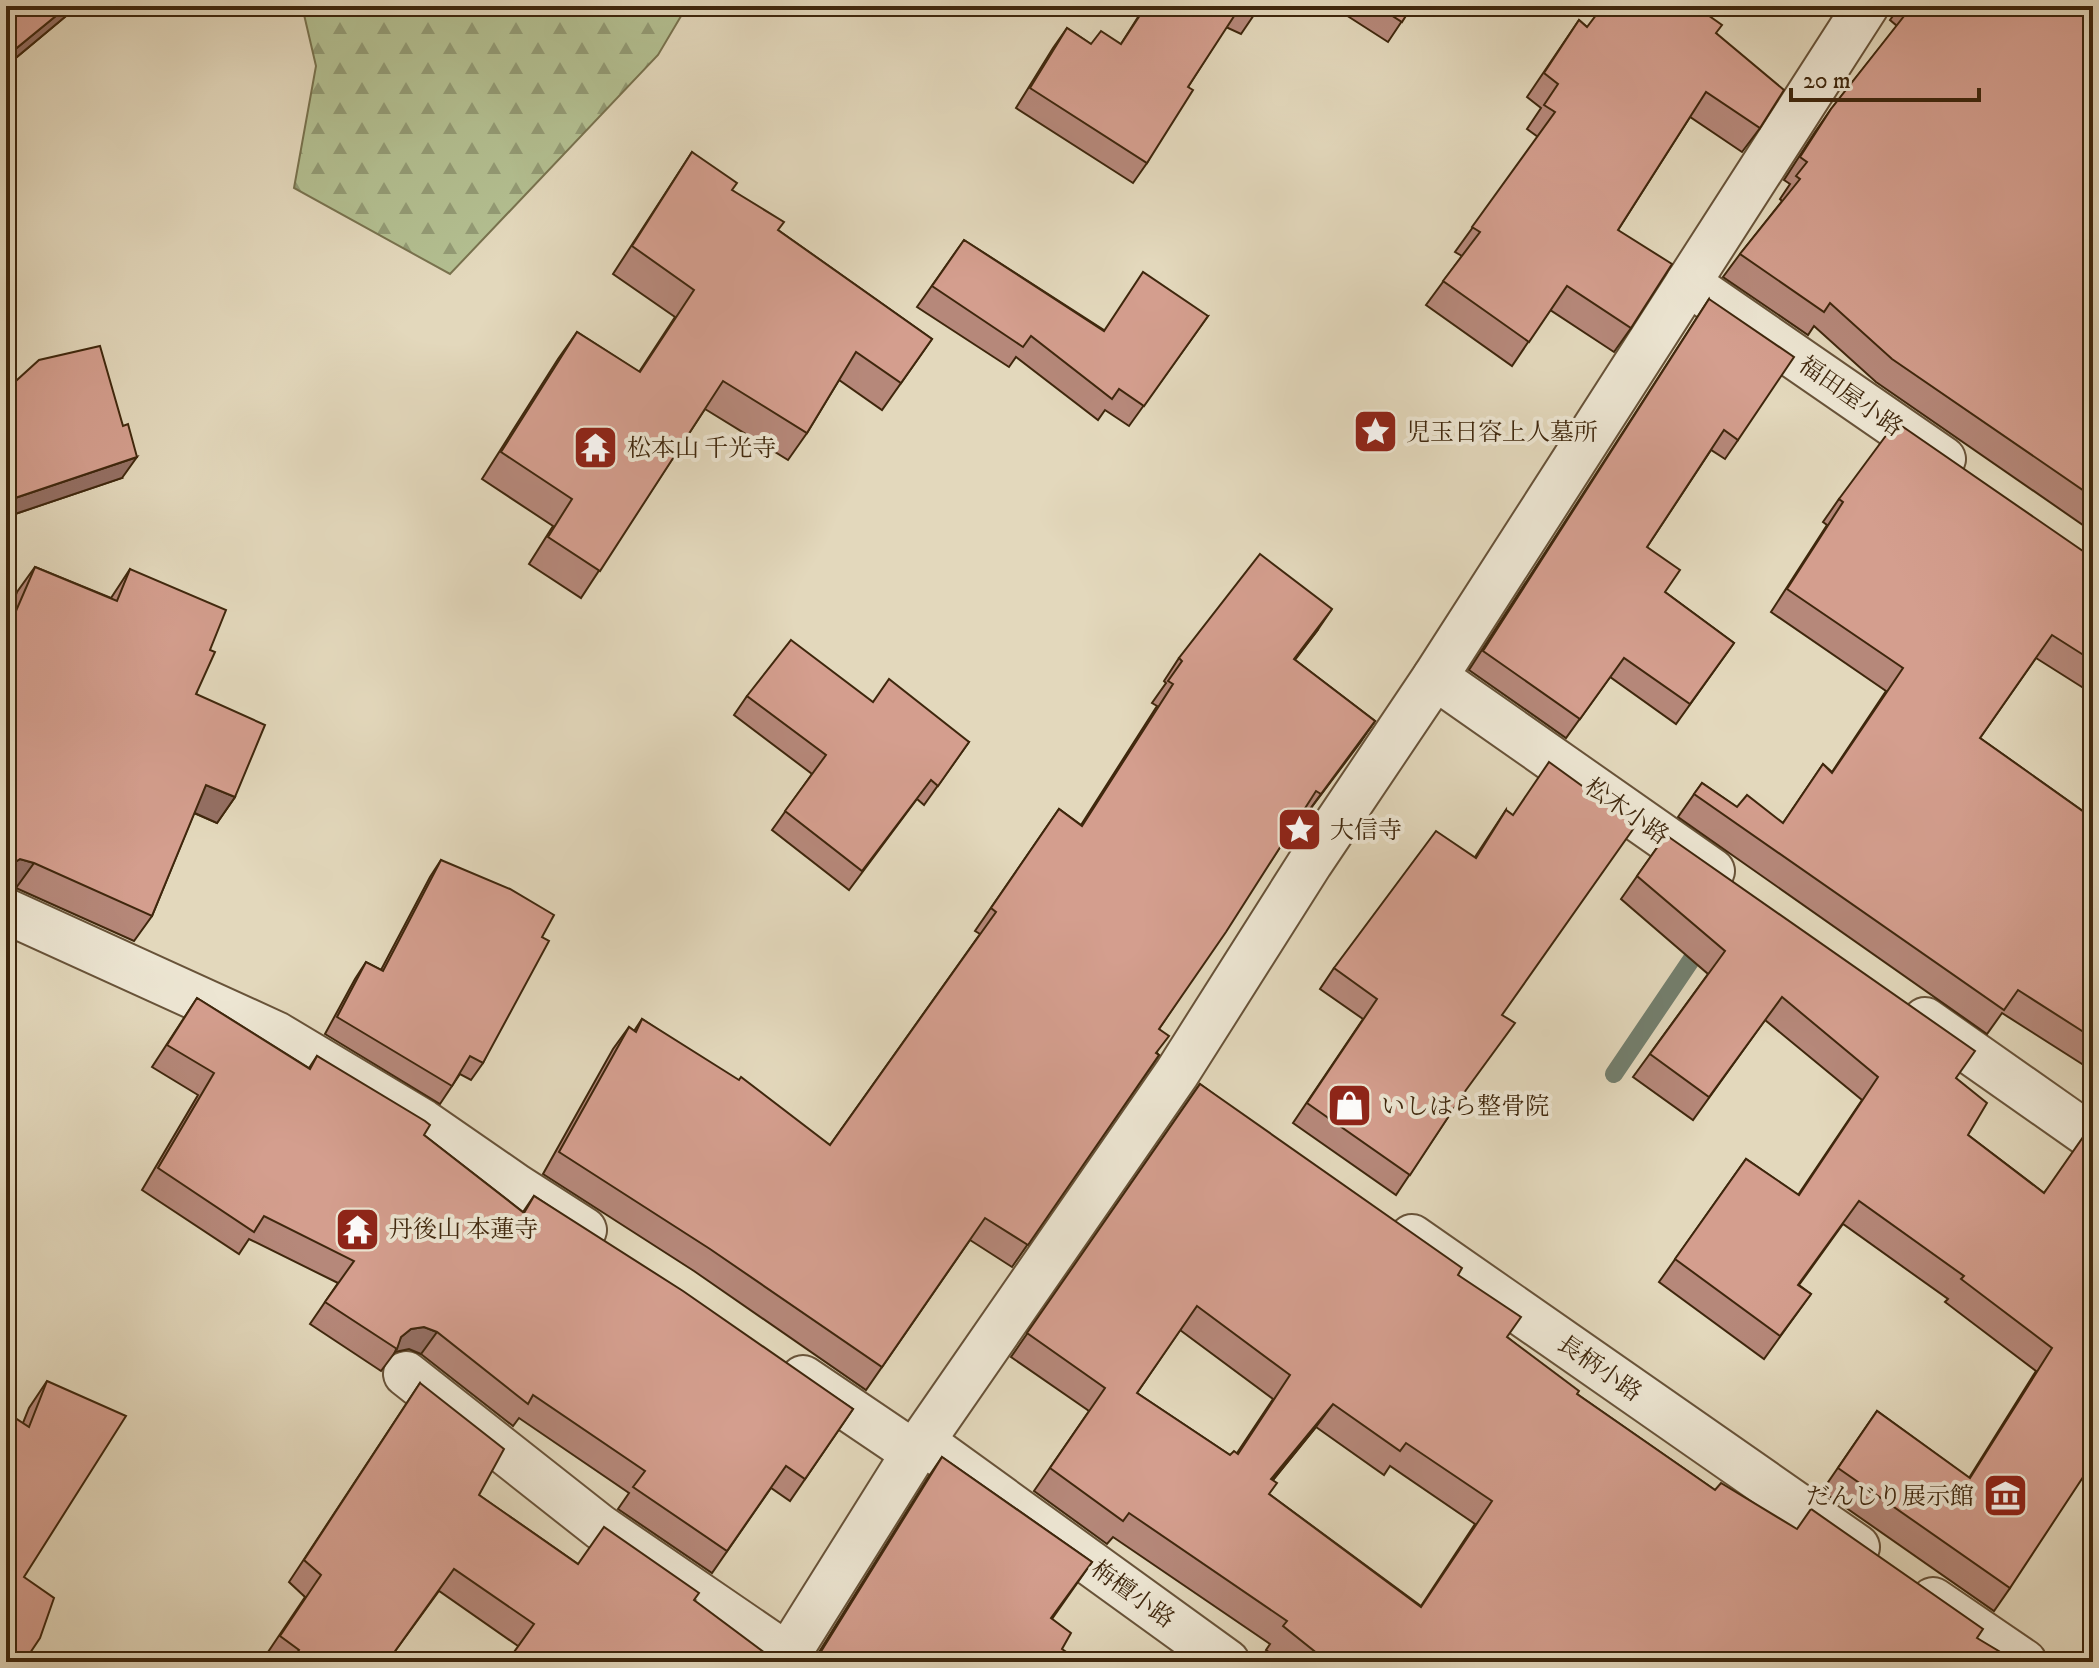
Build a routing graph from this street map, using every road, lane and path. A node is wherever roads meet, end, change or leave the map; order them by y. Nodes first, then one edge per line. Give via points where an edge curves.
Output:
1 (1866, 6) edge
2 (1688, 283) junction
3 (1976, 481) edge
4 (1435, 677) junction
5 (1745, 894) edge
6 (6, 911) edge
7 (1900, 1003) edge
8 (2093, 1138) edge
9 (1383, 1217) edge
10 (618, 1252) edge
11 (777, 1360) edge
12 (406, 1374) dead end
13 (918, 1447) junction
14 (785, 1658) edge
15 (1227, 1662) edge
16 (2024, 1662) edge

1 - 2 street
2 - 3 street, 福田屋小路
2 - 4 street
4 - 5 street, 松木小路
4 - 13 street via 1310,863 1190,1082
6 - 10 street via 276,1034 423,1122
7 - 8 street
9 - 16 street, 長柄小路
11 - 13 street, 栴檀小路
12 - 14 street via 600,1527
13 - 14 street
13 - 15 street, 栴檀小路

